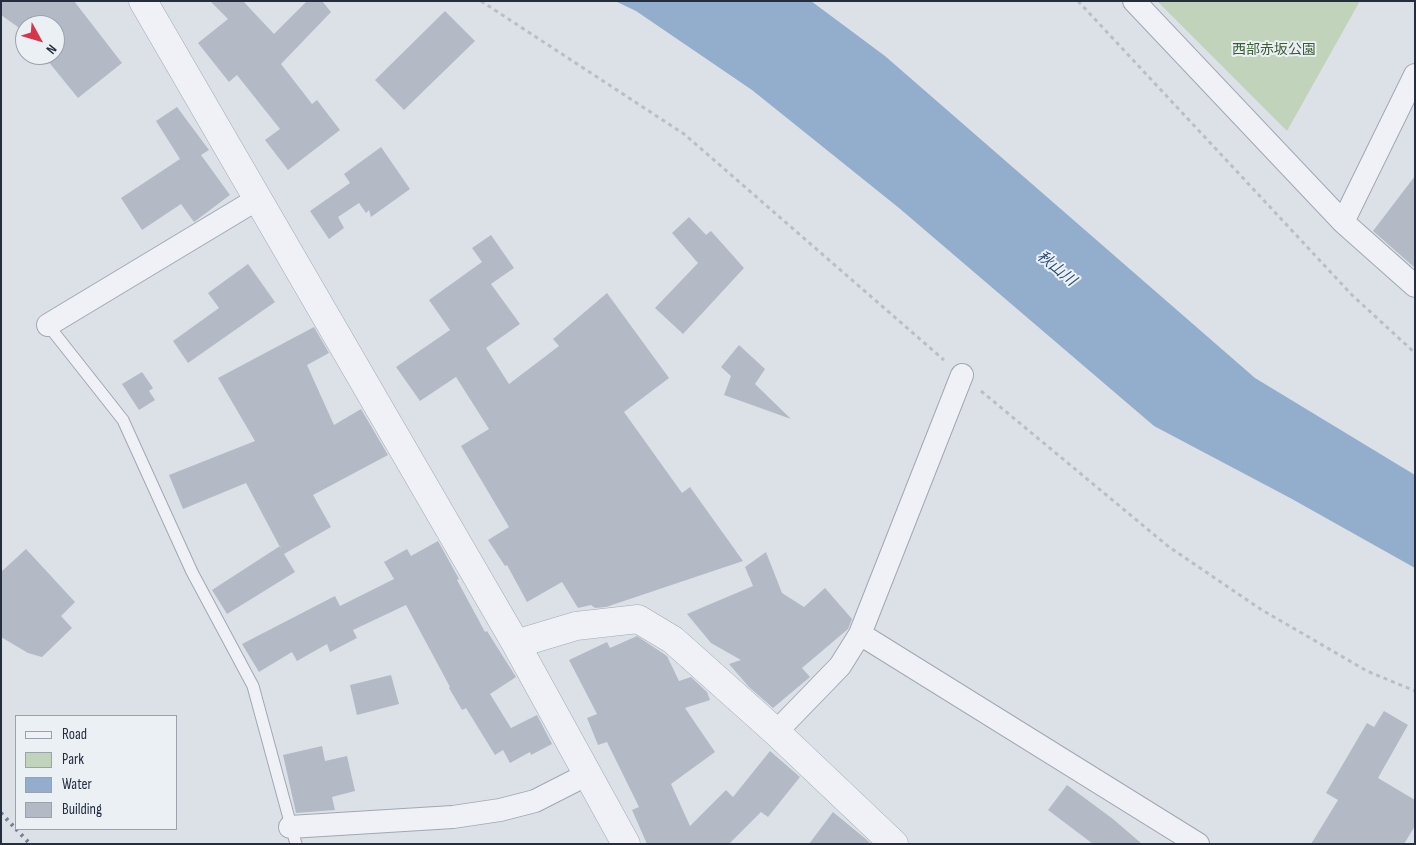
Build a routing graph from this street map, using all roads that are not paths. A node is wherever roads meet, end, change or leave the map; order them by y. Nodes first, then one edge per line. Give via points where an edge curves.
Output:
1 (143, 1) edge
2 (1134, 1) edge
3 (1415, 75) edge
4 (259, 198) junction
5 (1343, 222) junction
6 (1415, 286) edge
7 (48, 325) joint
8 (962, 375) road end
9 (860, 634) junction
10 (516, 644) junction
11 (776, 732) junction
12 (588, 774) junction
13 (293, 836) edge
14 (626, 844) edge
15 (894, 844) edge
16 (1198, 844) edge

1 - 4 street
2 - 5 street
3 - 5 street
4 - 7 street
4 - 10 street
5 - 6 street
7 - 13 lane via 123,420 192,572 253,686
8 - 9 street
9 - 11 street via 840,666
9 - 16 street
10 - 11 street via 576,626 638,619 673,640
10 - 12 street
11 - 15 street
12 - 13 street via 535,801 500,810
12 - 14 street

